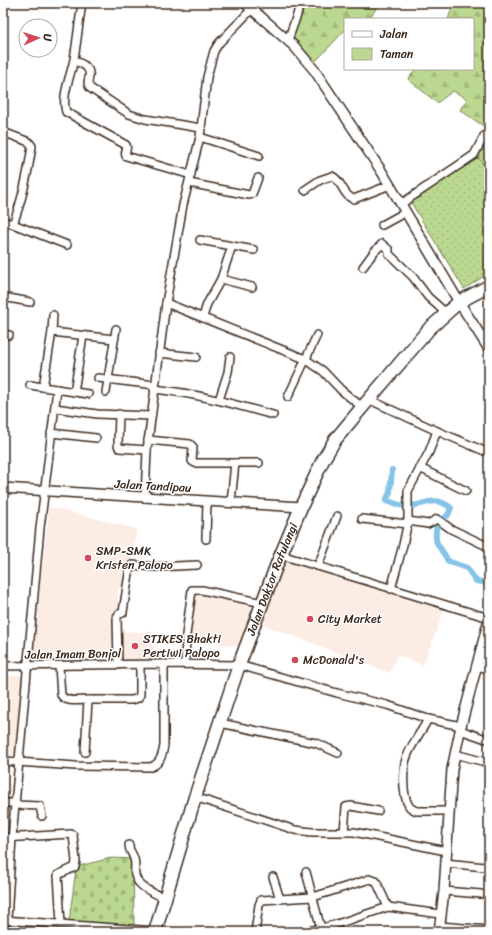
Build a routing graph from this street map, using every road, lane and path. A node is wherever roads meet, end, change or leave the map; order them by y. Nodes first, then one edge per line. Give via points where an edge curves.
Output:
1 (82, 3) edge
2 (300, 3) edge
3 (248, 6) edge
4 (288, 40) junction
5 (74, 61) junction
6 (201, 128) junction
7 (3, 132) edge
8 (484, 136) dead end
9 (200, 137) junction
10 (259, 156) dead end
11 (191, 175) junction
12 (258, 178) dead end
13 (189, 183) junction
14 (390, 184) junction
15 (305, 190) dead end
16 (404, 208) junction
17 (3, 221) edge
18 (13, 224) junction
19 (382, 224) dead end
20 (200, 240) dead end
21 (67, 245) dead end
22 (232, 246) junction
23 (254, 250) dead end
24 (363, 267) dead end
25 (221, 279) junction
26 (489, 286) edge
27 (252, 287) dead end
28 (3, 297) edge
29 (30, 302) dead end
30 (459, 302) junction
31 (166, 303) junction
32 (446, 313) junction
33 (53, 315) dead end
34 (203, 317) junction
35 (116, 329) dead end
36 (52, 332) junction
37 (317, 335) dead end
38 (83, 336) junction
39 (114, 339) junction
40 (489, 349) edge
41 (159, 353) junction
42 (196, 357) dead end
43 (230, 357) dead end
44 (305, 359) junction
45 (98, 378) dead end
46 (109, 379) junction
47 (30, 385) dead end
48 (43, 387) junction
49 (154, 387) junction
50 (57, 389) junction
51 (74, 392) junction
52 (106, 392) dead end
53 (88, 394) dead end
54 (288, 397) dead end
55 (219, 400) junction
56 (365, 403) junction
57 (55, 408) junction
58 (119, 414) junction
59 (273, 415) dead end
60 (151, 416) junction
61 (437, 431) junction
62 (51, 433) junction
63 (96, 438) dead end
64 (148, 440) junction
65 (147, 450) junction
66 (489, 453) edge
67 (235, 463) junction
68 (259, 463) dead end
69 (420, 468) junction
70 (3, 488) edge
71 (44, 491) junction
72 (466, 491) dead end
73 (145, 498) junction
74 (207, 501) junction
75 (231, 502) junction
76 (301, 507) junction
77 (337, 516) dead end
78 (362, 519) dead end
79 (408, 523) junction
80 (206, 539) dead end
81 (489, 546) edge
82 (281, 555) junction
83 (196, 565) dead end
84 (318, 566) junction
85 (390, 589) junction
86 (263, 603) junction
87 (489, 619) edge
88 (164, 664) junction
89 (185, 664) junction
90 (118, 665) junction
91 (140, 665) junction
92 (238, 665) junction
93 (3, 666) edge
94 (27, 666) junction
95 (59, 666) junction
96 (476, 666) junction
97 (489, 669) edge
98 (88, 700) junction
99 (428, 719) junction
100 (220, 723) junction
101 (460, 728) junction
102 (489, 740) edge
103 (84, 752) dead end
104 (338, 753) dead end
105 (455, 754) junction
106 (3, 761) edge
107 (18, 762) junction
108 (489, 763) edge
109 (195, 797) junction
110 (3, 803) edge
111 (15, 804) junction
112 (378, 811) dead end
113 (449, 811) junction
114 (42, 816) dead end
115 (344, 832) junction
116 (3, 838) edge
117 (12, 838) junction
118 (129, 845) dead end
119 (446, 851) junction
120 (445, 863) junction
121 (486, 867) dead end
122 (306, 872) dead end
123 (273, 877) dead end
124 (444, 891) junction
125 (481, 894) dead end
126 (313, 897) junction
127 (165, 898) junction
128 (280, 899) junction
129 (388, 907) junction
130 (441, 914) junction
131 (5, 920) edge
132 (61, 924) junction
133 (334, 928) edge
134 (321, 929) junction
135 (440, 929) edge
136 (489, 930) edge
137 (156, 931) edge
138 (255, 932) edge
139 (304, 932) edge

1 - 5 street
2 - 4 street
3 - 4 street
3 - 6 street via 214,51 207,77
4 - 14 street via 315,71
5 - 6 street via 88,69 90,88 129,114
5 - 11 street via 66,98 66,112 126,145 126,156
6 - 9 street
7 - 18 street via 29,142 32,146 23,197
8 - 16 street via 474,155
9 - 10 street
9 - 11 street
11 - 13 street
12 - 13 street via 250,195
13 - 31 street
14 - 15 street via 353,199 349,198 332,176
14 - 16 street
16 - 19 street
16 - 30 street
17 - 18 street
18 - 21 street
20 - 22 street
22 - 23 street
22 - 25 street
24 - 32 street via 382,244 413,277 428,298
25 - 27 street
25 - 34 street
26 - 30 highway, Jalan Doktor Ratulangi
28 - 29 street
30 - 32 highway, Jalan Doktor Ratulangi
30 - 40 street
31 - 34 street
31 - 41 street
32 - 56 highway, Jalan Doktor Ratulangi via 428,329
33 - 36 street
34 - 44 street
35 - 39 street
36 - 38 street
36 - 48 street
37 - 44 street
38 - 39 street
38 - 51 street
39 - 46 street
41 - 42 street
41 - 49 street
43 - 55 street
44 - 54 street
44 - 56 street via 323,371 341,390
45 - 46 street
46 - 49 street
46 - 52 street
47 - 48 street
48 - 50 street
49 - 55 street
49 - 60 street
50 - 51 street
50 - 57 street
51 - 53 street
55 - 59 street
56 - 61 street
56 - 76 highway, Jalan Doktor Ratulangi via 326,455
57 - 58 street via 97,414
57 - 62 street
58 - 60 street
58 - 65 street via 119,448
60 - 64 street
61 - 66 street
61 - 69 street
62 - 63 street
62 - 71 street
64 - 65 street
64 - 67 street via 191,445 192,461 195,463
65 - 73 street
67 - 68 street
67 - 75 street
69 - 72 street
69 - 79 street via 408,491
70 - 71 street, Jalan Tandipau
71 - 73 street, Jalan Tandipau
71 - 94 street
73 - 74 street, Jalan Tandipau
74 - 75 street, Jalan Tandipau
74 - 80 street
75 - 76 street, Jalan Tandipau
76 - 82 highway, Jalan Doktor Ratulangi
77 - 84 street
78 - 79 street
79 - 81 street via 428,524 437,519
79 - 85 street
82 - 84 street
82 - 86 highway, Jalan Doktor Ratulangi
83 - 90 street via 130,567 123,613 117,617
84 - 85 street
85 - 87 street
86 - 89 street via 192,590
86 - 92 highway, Jalan Doktor Ratulangi
87 - 96 street
88 - 89 street, Jalan Imam Bonjol
88 - 91 street, Jalan Imam Bonjol
88 - 107 street via 164,745 155,766 76,766
89 - 92 street, Jalan Imam Bonjol
90 - 91 street, Jalan Imam Bonjol
90 - 95 street, Jalan Imam Bonjol
91 - 98 street via 138,698
92 - 99 street, Jalan Imam Bonjol via 387,705
92 - 100 highway, Jalan Doktor Ratulangi
93 - 94 street, Jalan Imam Bonjol
94 - 95 street, Jalan Imam Bonjol
94 - 107 street
95 - 98 street via 62,698
96 - 97 street
96 - 101 street
98 - 103 street
99 - 101 street, Jalan Imam Bonjol
99 - 113 street via 405,762 407,798 412,809 417,811
100 - 104 street via 316,743
100 - 109 highway, Jalan Doktor Ratulangi
101 - 102 street, Jalan Imam Bonjol
101 - 105 street
105 - 108 street
105 - 113 street
106 - 107 street
107 - 111 street
109 - 115 street via 295,830
109 - 127 highway, Jalan Doktor Ratulangi
110 - 111 street
111 - 114 street via 40,806
111 - 117 street
112 - 115 street via 346,807
113 - 119 street
115 - 119 street via 366,834
116 - 117 street
117 - 131 street
117 - 132 street via 73,835 75,867 58,875
118 - 127 street via 130,853 135,860 135,875 139,882 148,890
119 - 120 street
120 - 121 street
120 - 124 street
122 - 126 street
123 - 128 street
124 - 125 street
124 - 130 street
126 - 128 street
126 - 129 street via 369,879 376,881
126 - 134 street
127 - 137 highway, Jalan Doktor Ratulangi
128 - 138 street via 261,900
129 - 130 street
129 - 133 street
130 - 135 street
131 - 132 street
132 - 137 street
133 - 134 street
134 - 139 street
135 - 136 street

